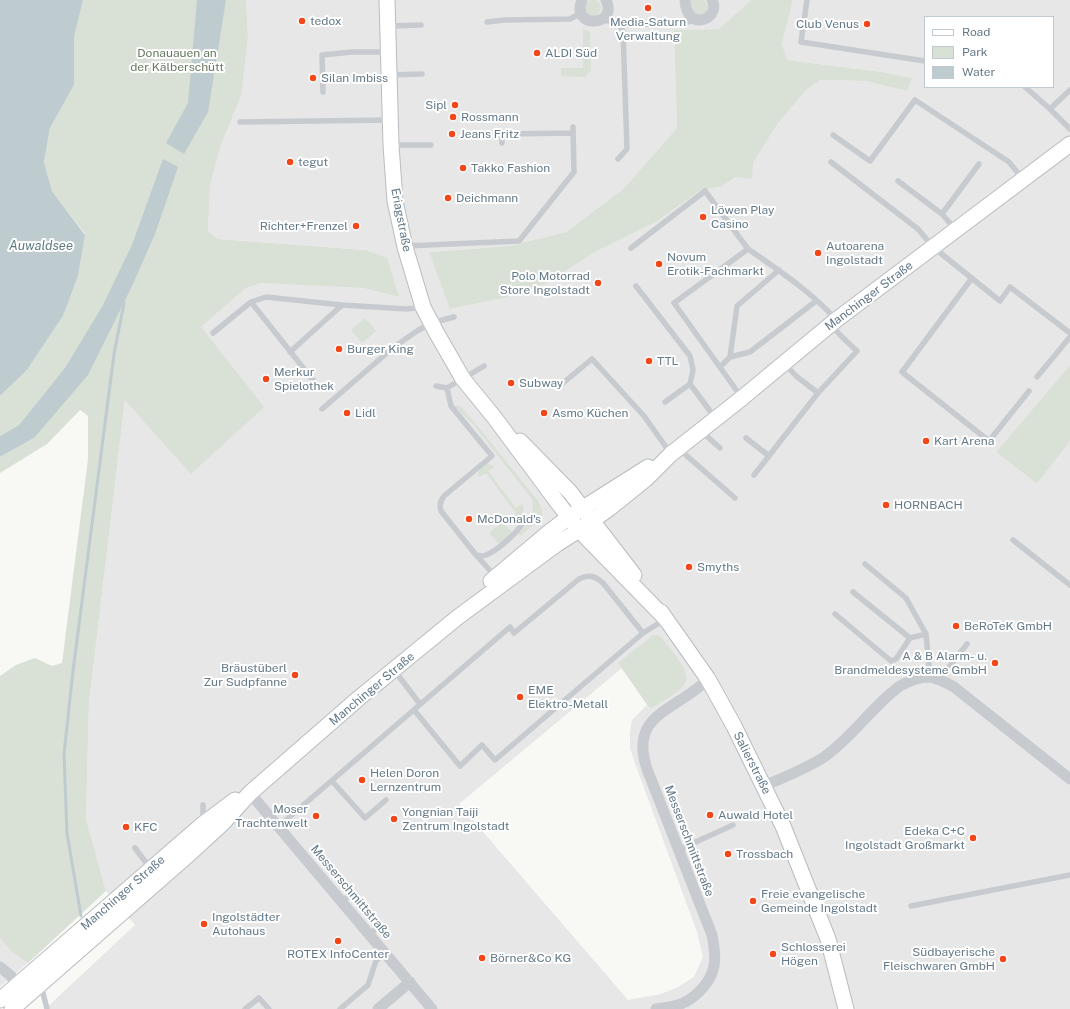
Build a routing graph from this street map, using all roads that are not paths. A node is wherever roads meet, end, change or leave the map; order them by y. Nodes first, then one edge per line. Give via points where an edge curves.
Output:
1 (387, 0) edge
2 (582, 0) edge
3 (606, 0) edge
4 (685, 0) edge
5 (712, 0) edge
6 (807, 0) edge
7 (581, 13) junction
8 (602, 19) junction
9 (696, 20) junction
10 (487, 22) dead end
11 (421, 25) dead end
12 (619, 25) junction
13 (387, 26) junction
14 (388, 52) junction
15 (924, 61) edge
16 (422, 74) dead end
17 (388, 75) junction
18 (1026, 88) edge
19 (1070, 90) edge
20 (323, 92) dead end
21 (1050, 109) junction
22 (390, 120) junction
23 (240, 122) dead end
24 (1070, 129) edge
25 (833, 135) dead end
26 (502, 143) dead end
27 (1070, 144) edge
28 (391, 145) junction
29 (431, 145) dead end
30 (618, 159) dead end
31 (831, 162) dead end
32 (979, 164) dead end
33 (1023, 180) junction
34 (898, 181) dead end
35 (942, 214) junction
36 (956, 230) junction
37 (405, 246) junction
38 (933, 247) junction
39 (631, 248) dead end
40 (748, 249) junction
41 (779, 270) junction
42 (972, 278) junction
43 (636, 286) dead end
44 (816, 301) junction
45 (251, 302) junction
46 (342, 305) junction
47 (423, 307) junction
48 (454, 317) dead end
49 (834, 322) junction
50 (431, 323) junction
51 (212, 333) dead end
52 (1070, 333) edge
53 (1070, 337) edge
54 (290, 352) junction
55 (730, 357) junction
56 (784, 363) junction
57 (484, 366) dead end
58 (720, 367) junction
59 (1038, 377) dead end
60 (463, 379) junction
61 (690, 384) junction
62 (436, 386) dead end
63 (558, 387) dead end
64 (447, 388) junction
65 (320, 389) dead end
66 (1029, 391) dead end
67 (818, 393) junction
68 (742, 398) junction
69 (665, 402) dead end
70 (322, 409) dead end
71 (494, 417) junction
72 (716, 419) junction
73 (701, 431) junction
74 (746, 438) dead end
75 (720, 448) dead end
76 (675, 451) junction
77 (769, 456) junction
78 (754, 475) dead end
79 (735, 498) dead end
80 (582, 508) junction
81 (569, 517) junction
82 (524, 520) dead end
83 (592, 521) junction
84 (579, 530) junction
85 (1013, 540) dead end
86 (476, 555) junction
87 (865, 564) dead end
88 (871, 570) junction
89 (867, 575) dead end
90 (496, 577) junction
91 (1070, 585) edge
92 (853, 592) dead end
93 (835, 614) dead end
94 (458, 617) junction
95 (666, 619) junction
96 (643, 633) junction
97 (926, 634) junction
98 (910, 638) junction
99 (967, 644) dead end
100 (394, 669) junction
101 (934, 678) junction
102 (708, 679) junction
103 (420, 704) junction
104 (414, 710) junction
105 (1070, 780) edge
106 (332, 781) junction
107 (764, 786) junction
108 (250, 792) junction
109 (386, 800) dead end
110 (203, 805) dead end
111 (203, 824) junction
112 (732, 825) dead end
113 (279, 826) junction
114 (135, 848) dead end
115 (678, 850) junction
116 (155, 875) junction
117 (1070, 876) edge
118 (352, 894) dead end
119 (342, 902) junction
120 (911, 906) dead end
121 (379, 926) dead end
122 (370, 934) junction
123 (385, 953) junction
124 (0, 967) edge
125 (38, 977) junction
126 (410, 982) junction
127 (22, 991) junction
128 (0, 1000) edge
129 (12, 1009) edge
130 (47, 1009) edge
131 (245, 1009) edge
132 (269, 1009) edge
133 (340, 1009) edge
134 (378, 1009) edge
135 (432, 1009) edge
136 (656, 1009) edge
137 (846, 1009) edge

1 - 13 main road, Eriagstraße
2 - 7 street
3 - 8 street via 608,12
4 - 9 street via 686,10
5 - 9 street via 713,10 709,17
6 - 15 lane via 801,42
7 - 8 street via 586,20 594,22
7 - 10 lane via 570,19
8 - 12 lane
9 - 12 lane via 683,23
11 - 13 lane
12 - 30 lane via 623,31 627,149
13 - 14 main road, Eriagstraße
14 - 17 main road, Eriagstraße
14 - 20 lane via 322,55
16 - 17 lane
17 - 22 main road, Eriagstraße
18 - 21 lane
19 - 21 lane
21 - 24 lane
22 - 23 lane
22 - 28 main road, Eriagstraße
25 - 33 lane via 870,161 915,100 1009,162
26 - 37 lane via 502,134 573,130 574,172 519,241
27 - 33 main road, Manchinger Straße
28 - 29 lane
28 - 37 main road, Eriagstraße via 395,201
31 - 38 lane via 918,229
32 - 35 lane
33 - 36 main road, Manchinger Straße
34 - 35 lane
35 - 36 lane
36 - 38 main road, Manchinger Straße
37 - 47 main road, Eriagstraße
38 - 42 lane
38 - 49 main road, Manchinger Straße
39 - 40 lane via 704,191
40 - 41 lane
40 - 58 lane via 674,303
41 - 44 lane
41 - 55 lane via 736,306
42 - 52 lane via 1000,301 1010,287
42 - 66 lane via 902,372 989,441
43 - 61 lane via 690,356 693,370
44 - 49 lane via 828,310
44 - 55 lane via 750,352
45 - 46 lane via 266,297
45 - 51 lane
45 - 54 lane
46 - 47 lane via 407,309
46 - 54 lane
47 - 50 main road, Eriagstraße
48 - 50 lane
49 - 56 main road, Manchinger Straße
49 - 67 lane via 843,338 856,351
50 - 60 main road, Eriagstraße
50 - 70 lane via 416,330 394,347
53 - 59 lane
54 - 65 lane
55 - 58 lane
56 - 67 lane
56 - 68 main road, Manchinger Straße
57 - 60 lane
58 - 68 lane
60 - 64 lane
60 - 71 main road, Eriagstraße
61 - 69 lane
61 - 72 lane
62 - 64 lane
63 - 76 lane via 592,359
64 - 86 lane via 451,406 492,456 441,499 442,511
67 - 77 lane
68 - 72 main road, Manchinger Straße
71 - 80 main road, Eriagstraße via 570,492
71 - 81 main road, Eriagstraße
72 - 73 main road, Manchinger Straße
73 - 75 lane
73 - 76 main road, Manchinger Straße
74 - 77 lane
76 - 79 lane
76 - 80 main road, Manchinger Straße
76 - 83 main road, Manchinger Straße via 646,479
77 - 78 lane
80 - 81 main road, Manchinger Straße
80 - 83 main road, Eriagstraße
81 - 84 main road, Salierstraße
81 - 90 main road, Manchinger Straße
82 - 86 lane via 515,534 491,552 483,556
83 - 84 main road, Manchinger Straße
83 - 95 main road, Salierstraße via 652,597
84 - 94 main road, Manchinger Straße
84 - 95 main road, Salierstraße
85 - 91 lane
86 - 90 lane
87 - 88 lane
88 - 89 lane
88 - 97 lane via 906,598
90 - 94 main road, Manchinger Straße
92 - 98 lane
93 - 98 lane via 891,661 896,659
94 - 100 main road, Manchinger Straße
95 - 96 lane
95 - 102 main road, Salierstraße
96 - 103 lane via 598,578 584,576 514,633 510,627
96 - 104 lane via 495,760 482,745 460,766
97 - 98 lane
97 - 101 lane
99 - 101 lane
100 - 103 lane
100 - 108 main road, Manchinger Straße
101 - 105 street via 954,687
101 - 107 street via 915,679 901,686 824,757
102 - 107 main road, Salierstraße
102 - 115 street, Messerschmittstraße via 651,721 644,731 642,757
103 - 104 lane
104 - 106 lane
106 - 109 lane via 365,818
106 - 113 lane
107 - 137 main road, Salierstraße via 794,850 828,939
108 - 111 main road, Manchinger Straße
108 - 113 street, Messerschmittstraße
108 - 116 main road, Manchinger Straße via 223,823
110 - 111 lane
111 - 116 main road, Manchinger Straße
112 - 115 lane
113 - 119 street, Messerschmittstraße
114 - 116 lane
115 - 136 street, Messerschmittstraße via 712,935 715,950 714,966 710,977 695,996 679,1005
116 - 125 main road, Manchinger Straße
117 - 120 lane
118 - 119 lane
119 - 122 street, Messerschmittstraße
121 - 122 lane
122 - 123 street, Messerschmittstraße
123 - 126 street, Messerschmittstraße
123 - 133 lane via 376,961 368,985
124 - 127 street
125 - 127 main road, Manchinger Straße
125 - 130 lane
126 - 134 street
126 - 135 street, Messerschmittstraße
127 - 128 main road, Manchinger Straße
127 - 129 main road, Manchinger Straße
131 - 132 lane via 259,998

